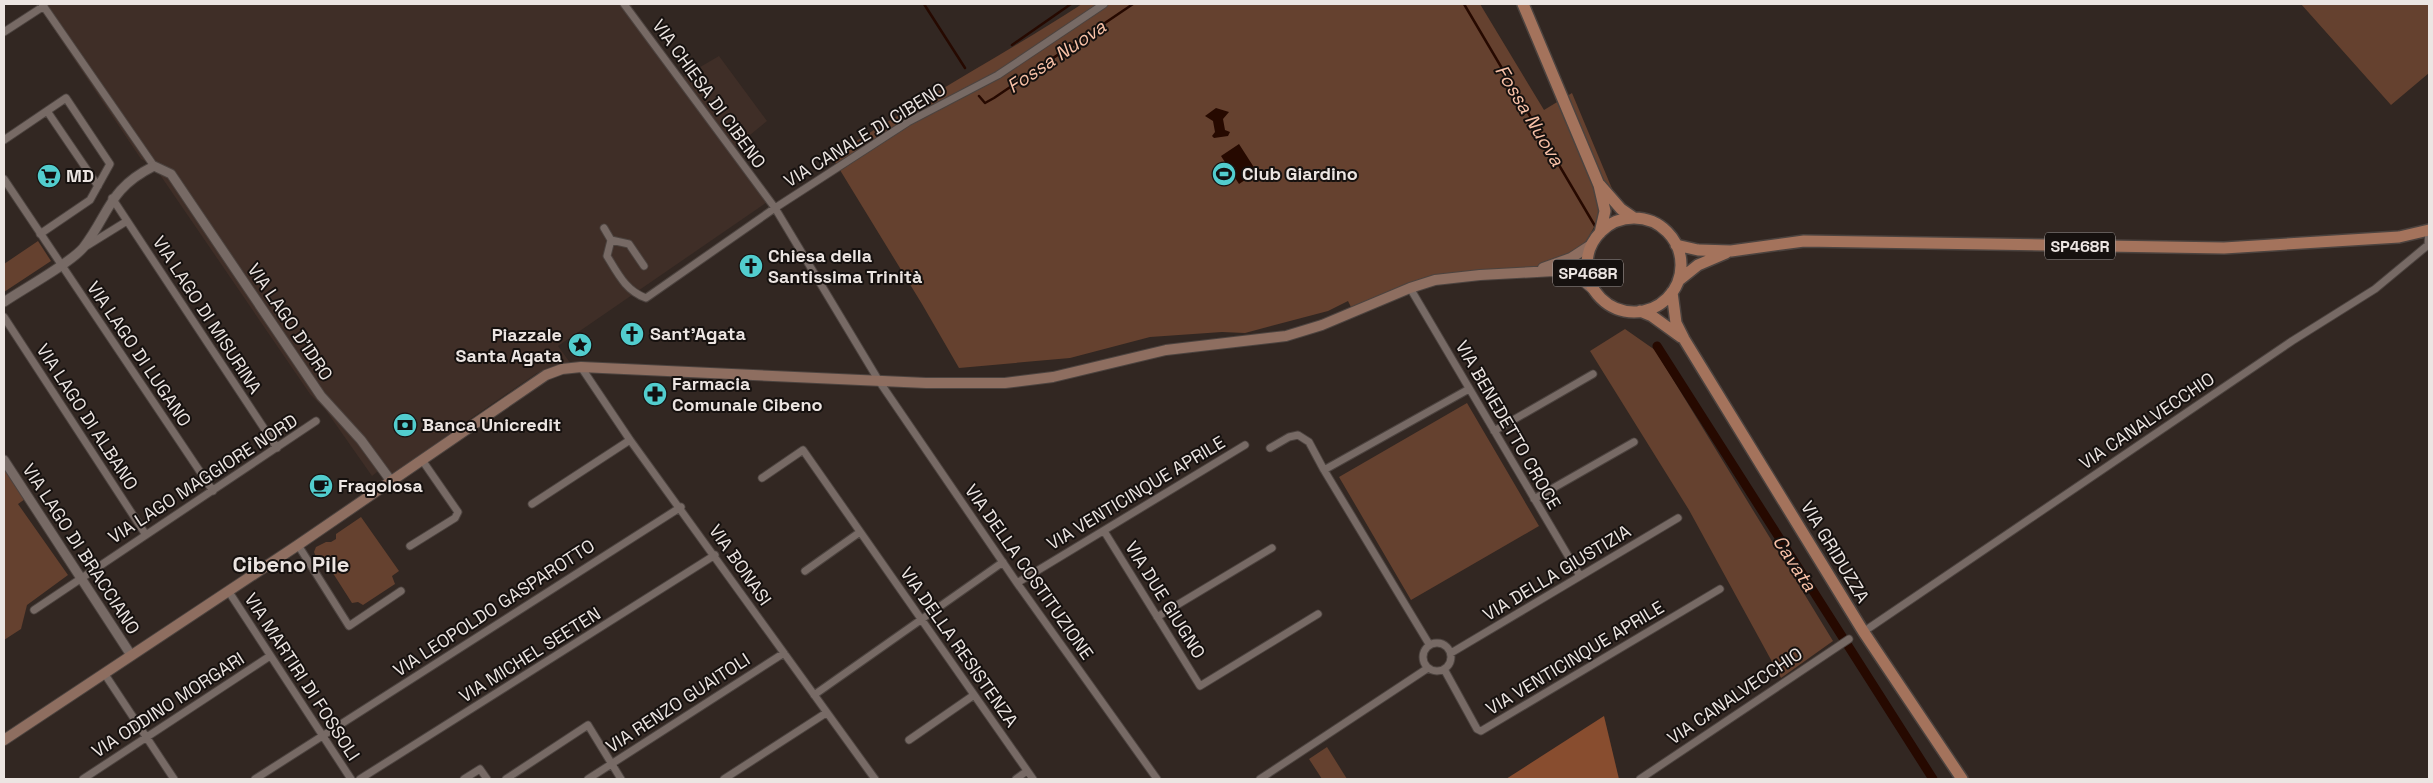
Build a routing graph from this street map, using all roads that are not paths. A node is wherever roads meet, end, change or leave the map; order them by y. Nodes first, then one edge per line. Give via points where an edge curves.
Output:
1 (624, 4) edge
2 (1104, 4) edge
3 (1523, 4) edge
4 (43, 5) edge
5 (4, 32) edge
6 (47, 111) junction
7 (4, 140) edge
8 (154, 166) junction
9 (5, 184) edge
10 (1599, 185) junction
11 (98, 186) junction
12 (112, 198) junction
13 (775, 208) junction
14 (1634, 218) junction
15 (127, 221) junction
16 (604, 228) dead end
17 (2429, 230) edge
18 (1600, 233) junction
19 (40, 234) junction
20 (611, 240) junction
21 (1592, 245) junction
22 (1676, 245) junction
23 (82, 248) junction
24 (1731, 251) junction
25 (61, 264) junction
26 (644, 266) dead end
27 (1534, 271) junction
28 (1678, 281) junction
29 (1410, 288) junction
30 (1596, 292) junction
31 (1672, 292) junction
32 (4, 302) edge
33 (1640, 312) junction
34 (4, 317) edge
35 (1684, 339) junction
36 (581, 367) junction
37 (1593, 374) dead end
38 (878, 381) junction
39 (1469, 389) junction
40 (316, 422) dead end
41 (1494, 431) junction
42 (630, 440) junction
43 (1634, 442) dead end
44 (1246, 445) dead end
45 (277, 448) junction
46 (1270, 448) dead end
47 (4, 460) edge
48 (422, 460) junction
49 (1324, 470) junction
50 (762, 478) dead end
51 (391, 481) junction
52 (213, 491) junction
53 (1534, 499) junction
54 (532, 504) dead end
55 (680, 507) junction
56 (1678, 518) dead end
57 (1104, 531) junction
58 (860, 532) junction
59 (146, 534) junction
60 (298, 545) junction
61 (410, 546) dead end
62 (1272, 548) dead end
63 (715, 555) junction
64 (1003, 562) junction
65 (805, 571) dead end
66 (1580, 576) junction
67 (81, 577) junction
68 (1018, 583) junction
69 (1720, 589) dead end
70 (401, 591) dead end
71 (228, 592) junction
72 (34, 610) dead end
73 (1318, 614) dead end
74 (920, 618) junction
75 (1158, 618) junction
76 (1869, 628) dead end
77 (1849, 639) dead end
78 (1429, 644) junction
79 (784, 653) junction
80 (1451, 653) junction
81 (131, 655) junction
82 (270, 656) junction
83 (1428, 668) junction
84 (1444, 669) junction
85 (104, 673) junction
86 (814, 695) junction
87 (974, 695) junction
88 (826, 713) junction
89 (323, 735) junction
90 (147, 738) junction
91 (4, 740) edge
92 (908, 740) dead end
93 (612, 764) junction
94 (1027, 771) junction
95 (872, 778) edge
96 (83, 779) edge
97 (174, 779) edge
98 (255, 779) edge
99 (351, 779) edge
100 (360, 779) edge
101 (464, 779) edge
102 (488, 779) edge
103 (506, 779) edge
104 (588, 779) edge
105 (621, 779) edge
106 (724, 779) edge
107 (1016, 779) edge
108 (1033, 779) edge
109 (1157, 779) edge
110 (1260, 779) edge
111 (1640, 779) edge
112 (1962, 779) edge

1 - 13 street, VIA CHIESA DI CIBENO
2 - 13 street, VIA CANALE DI CIBENO via 998,75 908,122
3 - 10 main road
4 - 5 street
4 - 8 street
6 - 7 street
6 - 11 street
6 - 11 street via 66,98 72,106 110,164
8 - 12 street via 136,175
8 - 51 street, VIA LAGO D'IDRO via 171,174 321,396 361,440
9 - 19 street, VIA LAGO DI LUGANO
10 - 14 main road
10 - 18 main road via 1605,211
11 - 19 street via 90,200
12 - 15 street, VIA LAGO DI MISURINA
12 - 23 street
13 - 20 street, VIA CANALE DI CIBENO via 646,298 626,286 607,256
13 - 38 street, VIA CHIESA DI CIBENO
14 - 18 main road, SP468R via 1615,222
14 - 22 main road, SP468R via 1659,225
15 - 23 street
15 - 45 street, VIA LAGO DI MISURINA
16 - 20 street
17 - 24 main road, SP468R via 2399,237 2224,248 1804,241
17 - 76 street, VIA CANALVECCHIO via 2428,245 2375,289 2292,341
18 - 21 main road, SP468R
19 - 25 street, VIA LAGO DI LUGANO
20 - 26 street via 630,244
21 - 27 main road via 1571,258
21 - 30 main road, SP468R via 1588,269
22 - 24 main road, SP468R via 1698,250
22 - 28 main road, SP468R via 1681,269
23 - 25 street
24 - 28 main road, SP468R via 1698,265
25 - 32 street
25 - 52 street, VIA LAGO DI LUGANO
27 - 29 main road via 1435,280
27 - 30 main road via 1569,274
28 - 31 main road, SP468R
29 - 38 main road via 1322,325 1265,340 1166,350 1053,377 1005,383
29 - 39 street, VIA BENEDETTO CROCE
30 - 33 main road, SP468R via 1615,308
31 - 33 main road, SP468R via 1664,302
31 - 35 main road, VIA GRIDUZZA via 1676,324
33 - 35 main road, VIA GRIDUZZA via 1652,316
34 - 59 street, VIA LAGO DI ALBANO
35 - 112 main road, VIA GRIDUZZA via 1863,631
36 - 38 main road
36 - 42 street, VIA BONASI
36 - 48 main road via 546,375
37 - 41 street
38 - 64 street, VIA DELLA COSTITUZIONE
39 - 41 street, VIA BENEDETTO CROCE
39 - 49 street
40 - 45 street, VIA LAGO MAGGIORE NORD
41 - 53 street, VIA BENEDETTO CROCE
42 - 54 street
42 - 55 street, VIA BONASI
43 - 53 street
44 - 57 street, VIA VENTICINQUE APRILE
45 - 52 street, VIA LAGO MAGGIORE NORD
46 - 49 street via 1289,437 1298,436 1309,442
47 - 67 street, VIA LAGO DI BRACCIANO
48 - 51 main road
48 - 61 street via 458,512 455,518
49 - 78 street
50 - 58 street, VIA DELLA RESISTENZA via 804,450
51 - 60 main road
52 - 59 street, VIA LAGO MAGGIORE NORD
53 - 66 street, VIA BENEDETTO CROCE
55 - 63 street, VIA BONASI
55 - 89 street, VIA LEOPOLDO GASPAROTTO
56 - 66 street, VIA DELLA GIUSTIZIA
57 - 68 street, VIA VENTICINQUE APRILE
57 - 75 street, VIA DUE GIUGNO
58 - 65 street
58 - 74 street, VIA DELLA RESISTENZA
59 - 67 street, VIA LAGO MAGGIORE NORD
60 - 70 street via 349,626
60 - 71 main road
62 - 75 street
63 - 79 street, VIA BONASI
63 - 100 street, VIA MICHEL SEETEN
64 - 68 street, VIA DELLA COSTITUZIONE
64 - 74 street
66 - 80 street, VIA DELLA GIUSTIZIA
67 - 72 street, VIA LAGO MAGGIORE NORD
67 - 81 street, VIA LAGO DI BRACCIANO
68 - 109 street, VIA DELLA COSTITUZIONE
69 - 84 street, VIA VENTICINQUE APRILE via 1481,731
71 - 81 main road
71 - 82 street, VIA MARTIRI DI FOSSOLI
73 - 75 street, VIA DUE GIUGNO via 1200,686
74 - 86 street
74 - 87 street, VIA DELLA RESISTENZA
77 - 111 street, VIA CANALVECCHIO
78 - 80 street via 1442,644
78 - 83 street via 1422,659
79 - 86 street, VIA BONASI
79 - 93 street, VIA RENZO GUAITOLI
80 - 84 street via 1449,665
81 - 85 main road
82 - 89 street, VIA MARTIRI DI FOSSOLI
82 - 90 street, VIA ODDINO MORGARI
83 - 84 street
83 - 110 street
85 - 90 street
85 - 91 main road
86 - 88 street, VIA BONASI
87 - 92 street
87 - 94 street, VIA DELLA RESISTENZA
88 - 95 street, VIA BONASI
88 - 106 street
89 - 98 street, VIA LEOPOLDO GASPAROTTO
89 - 99 street, VIA MARTIRI DI FOSSOLI
90 - 96 street, VIA ODDINO MORGARI
90 - 97 street
93 - 103 street via 588,725
93 - 104 street, VIA RENZO GUAITOLI
93 - 105 street
94 - 107 street
94 - 108 street, VIA DELLA RESISTENZA
101 - 102 street via 480,769

